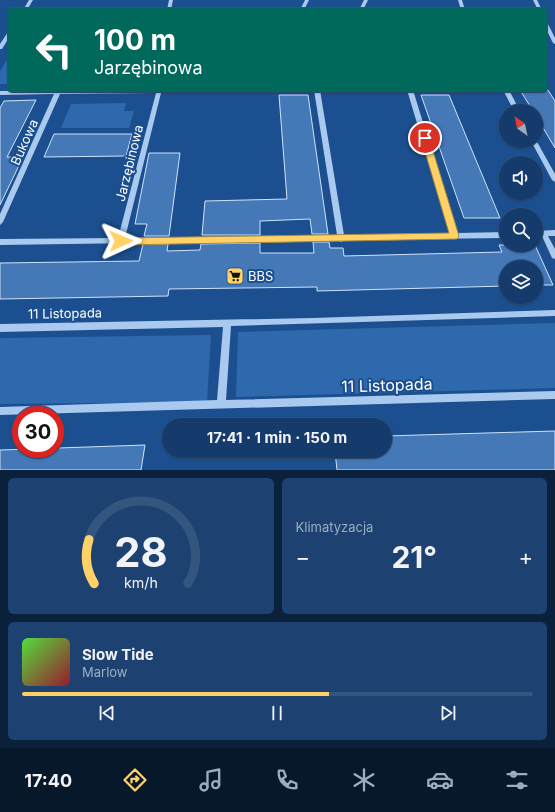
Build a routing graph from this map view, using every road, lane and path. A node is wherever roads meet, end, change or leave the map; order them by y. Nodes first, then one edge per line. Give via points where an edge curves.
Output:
1 (547, 26) edge
2 (8, 36) edge
3 (555, 43) edge
4 (0, 48) edge
5 (58, 92) junction
6 (159, 92) joint
7 (317, 92) edge
8 (411, 92) edge
9 (507, 92) edge
10 (0, 93) edge
11 (513, 104) edge
12 (538, 148) edge
13 (555, 180) edge
14 (0, 222) edge
15 (544, 234) joint
16 (555, 234) edge
17 (499, 235) edge
18 (454, 236) junction
19 (341, 238) junction
20 (121, 241) junction
21 (0, 242) edge
22 (555, 256) edge
23 (555, 313) edge
24 (227, 322) junction
25 (0, 328) edge
26 (555, 395) edge
27 (220, 404) junction
28 (0, 411) edge

1 - 3 street
2 - 4 street
5 - 6 street
5 - 10 street
5 - 14 street, Bukowa
6 - 20 street, Jarzębinowa
7 - 19 street
8 - 18 street
9 - 11 street
12 - 13 street
15 - 16 street
15 - 22 street
17 - 18 street
18 - 19 street
19 - 20 street
20 - 21 street
23 - 24 street, 11 Listopada
24 - 25 street, 11 Listopada
24 - 27 street
26 - 27 street, 11 Listopada
27 - 28 street, 11 Listopada

